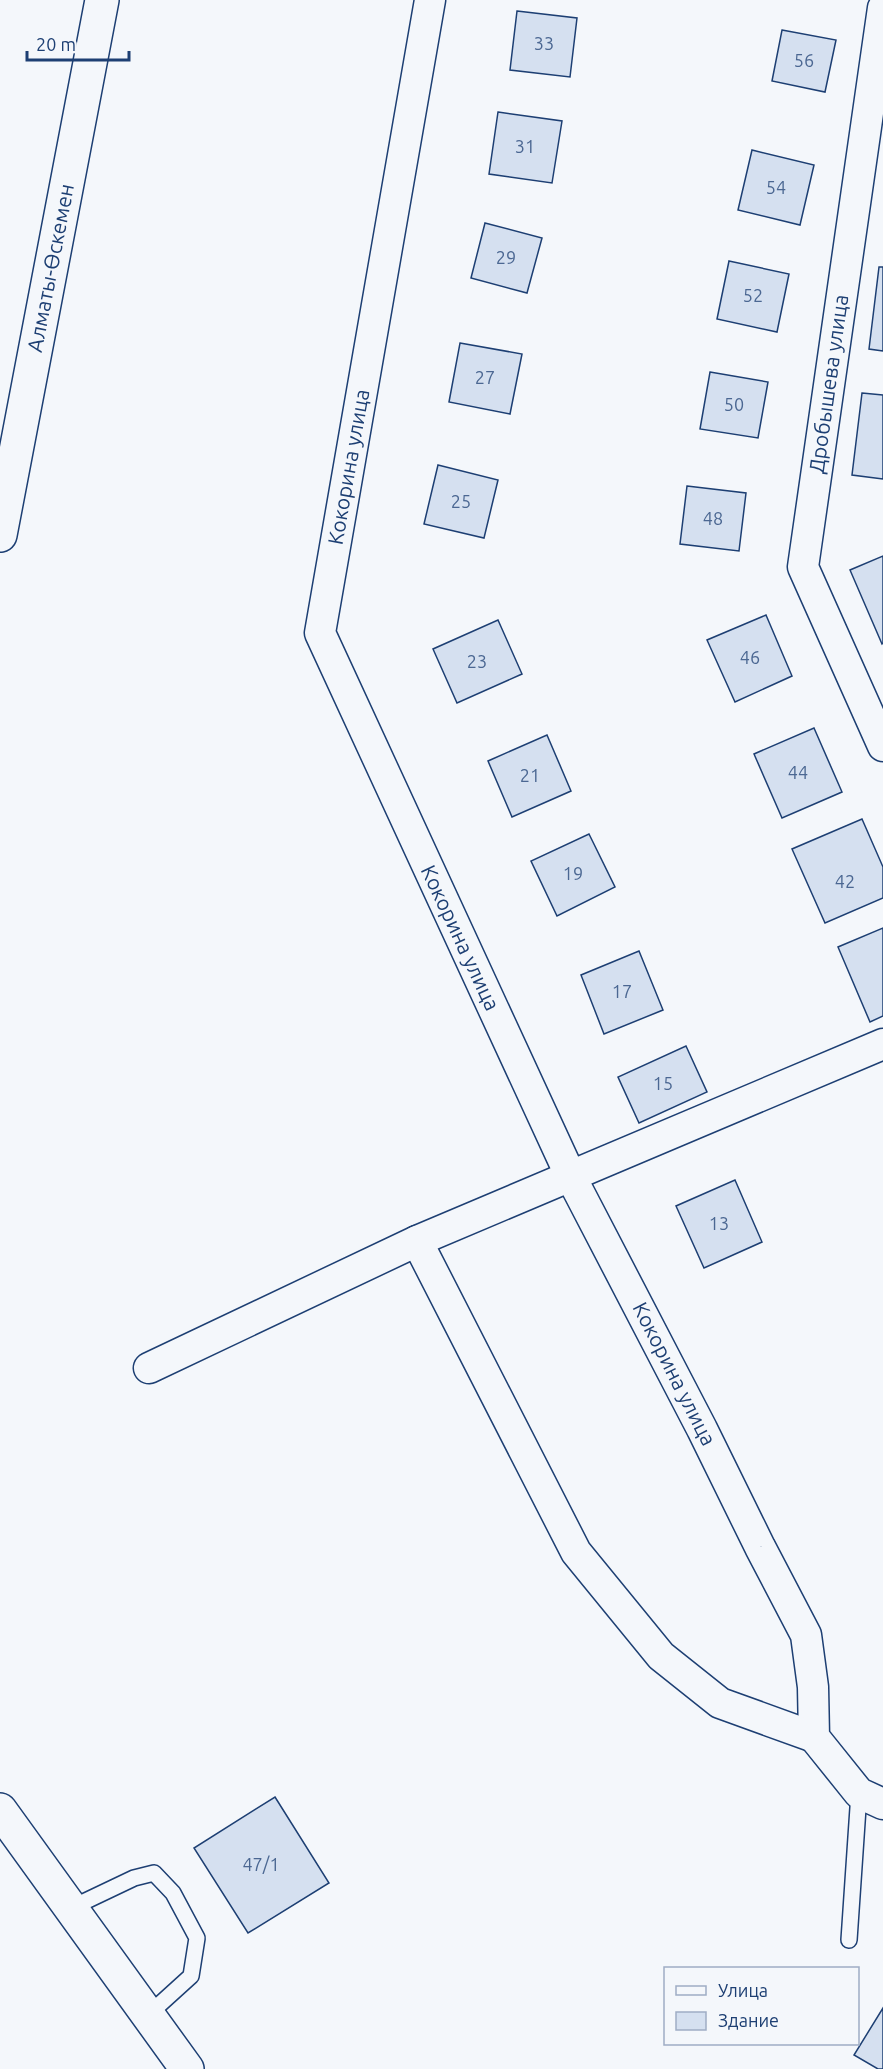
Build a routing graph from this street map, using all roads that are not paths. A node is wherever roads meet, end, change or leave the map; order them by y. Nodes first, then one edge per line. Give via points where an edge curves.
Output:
1 (102, 0) edge
2 (430, 0) edge
3 (883, 8) edge
4 (0, 535) edge
5 (883, 746) edge
6 (883, 1044) edge
7 (571, 1177) junction
8 (417, 1241) junction
9 (149, 1368) dead end
10 (814, 1737) junction
11 (871, 1798) edge
12 (0, 1810) edge
13 (71, 1908) junction
14 (849, 1940) dead end
15 (148, 2015) junction
16 (187, 2069) edge

1 - 4 highway, Алматы-Өскемен
2 - 7 street, Кокорина улица via 320,633
3 - 5 street, Дробышева улица via 803,567
6 - 7 street
7 - 8 street
7 - 10 street, Кокорина улица via 806,1635
8 - 9 street
8 - 10 street via 576,1552 661,1656 720,1703
10 - 11 street
11 - 14 lane
12 - 13 highway
13 - 15 highway
13 - 15 lane via 134,1878 154,1873 173,1893 197,1938 191,1976
15 - 16 highway

